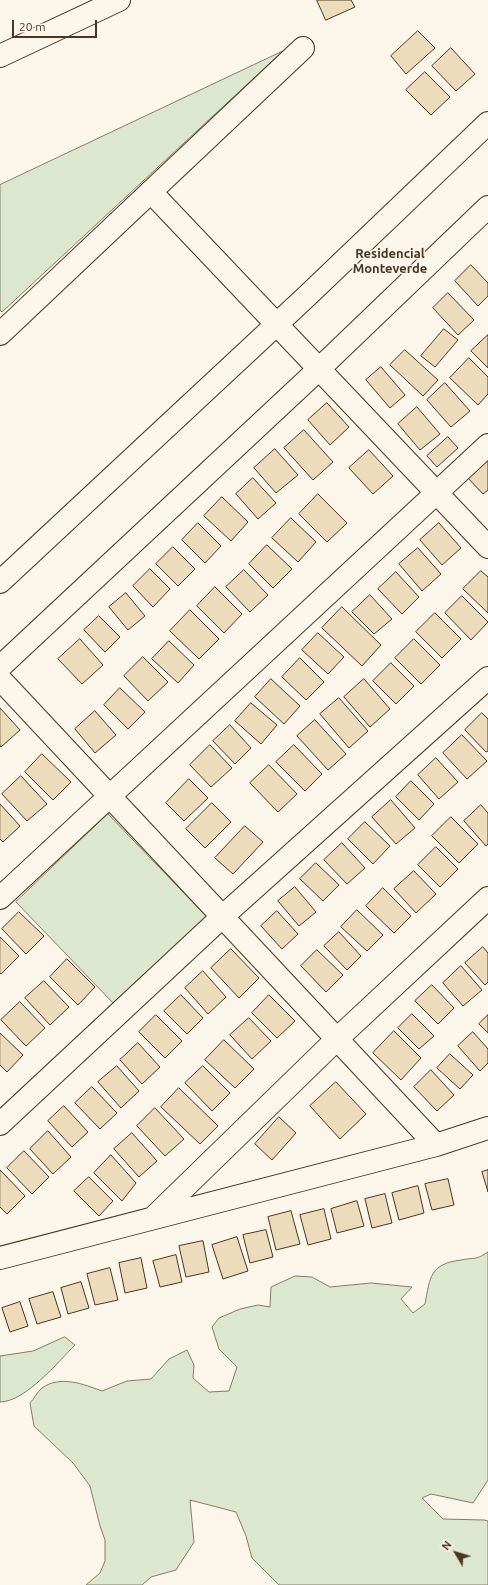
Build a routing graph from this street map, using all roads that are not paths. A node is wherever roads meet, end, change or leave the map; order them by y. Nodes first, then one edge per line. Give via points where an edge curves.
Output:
1 (119, 0) edge
2 (303, 48) dead end
3 (0, 56) edge
4 (488, 123) edge
5 (151, 192) junction
6 (488, 207) edge
7 (276, 325) junction
8 (0, 334) edge
9 (319, 369) junction
10 (488, 444) edge
11 (437, 493) junction
12 (488, 547) edge
13 (0, 582) edge
14 (0, 667) edge
15 (488, 678) edge
16 (0, 679) edge
17 (110, 797) junction
18 (0, 898) edge
19 (488, 898) edge
20 (222, 917) junction
21 (338, 1038) junction
22 (0, 1124) edge
23 (486, 1127) edge
24 (436, 1144) junction
25 (153, 1218) junction
26 (0, 1258) edge

1 - 3 street
2 - 5 street
4 - 7 street
5 - 7 street
5 - 8 street
6 - 9 street
7 - 9 street
7 - 13 street
9 - 11 street
9 - 14 street
10 - 11 street
11 - 12 street
11 - 17 street
15 - 20 street
16 - 17 street
17 - 18 street
17 - 20 street
19 - 21 street
20 - 21 street
20 - 22 street
21 - 24 street
21 - 25 street
23 - 24 street
24 - 25 street
25 - 26 street

